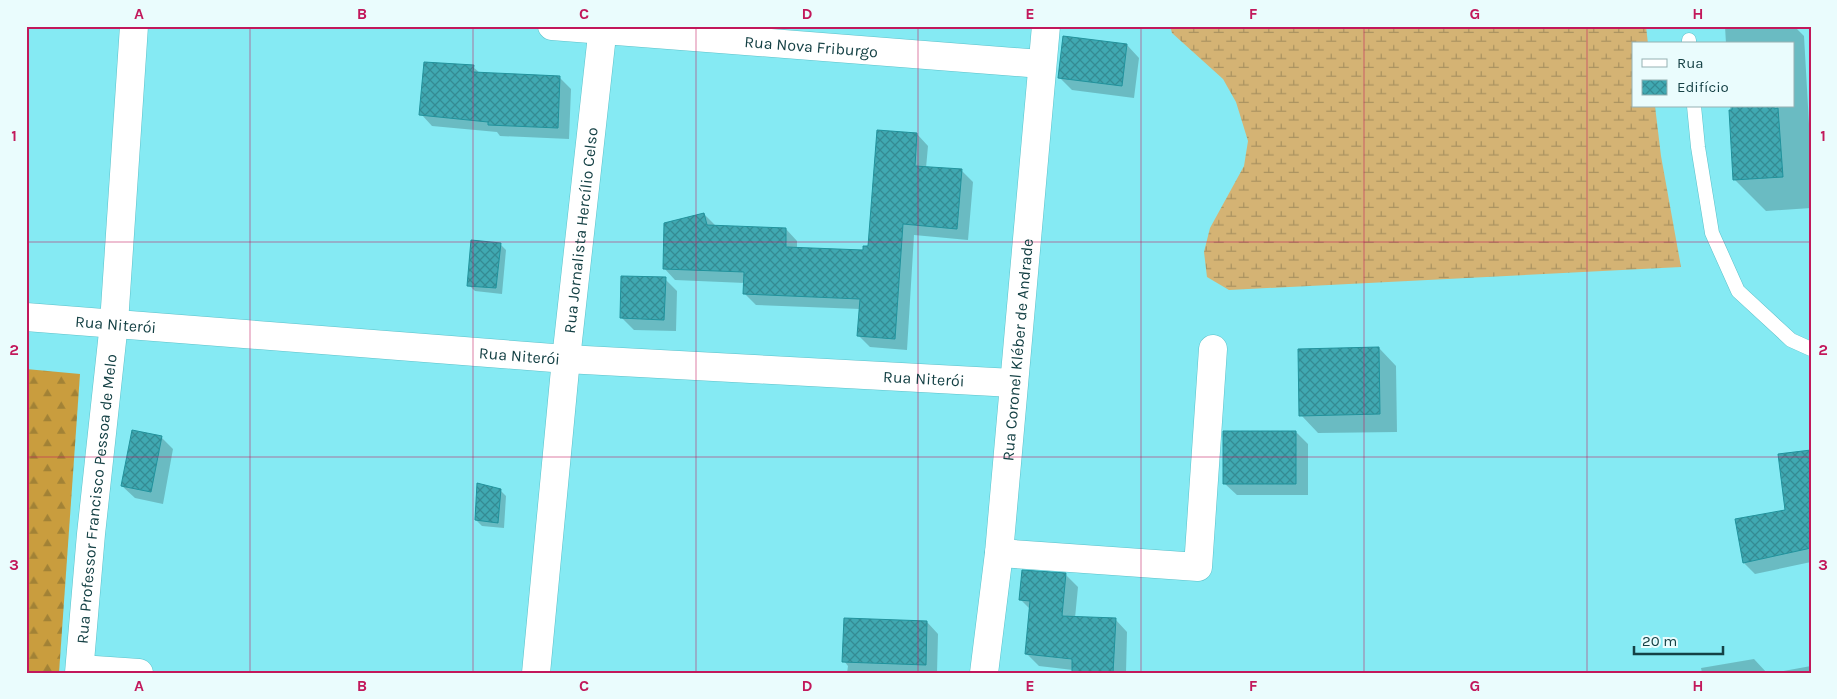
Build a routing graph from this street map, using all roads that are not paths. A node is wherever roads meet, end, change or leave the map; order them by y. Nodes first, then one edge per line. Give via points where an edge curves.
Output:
1 (134, 26) edge
2 (552, 26) edge
3 (1046, 26) edge
4 (603, 28) edge
5 (1041, 64) junction
6 (1694, 108) edge
7 (26, 317) edge
8 (114, 323) junction
9 (1213, 349) dead end
10 (1811, 349) edge
11 (566, 359) junction
12 (1013, 383) junction
13 (999, 553) junction
14 (79, 671) edge
15 (139, 673) edge
16 (536, 673) edge
17 (984, 673) edge

1 - 8 street, Rua Professor Francisco Pessoa de Melo
2 - 4 street, Rua Nova Friburgo
3 - 5 street, Rua Coronel Kléber de Andrade
4 - 5 street, Rua Nova Friburgo
4 - 11 street, Rua Jornalista Hercílio Celso
5 - 12 street, Rua Coronel Kléber de Andrade
6 - 10 lane via 1712,233 1738,291 1791,340
7 - 8 street, Rua Niterói
8 - 11 street, Rua Niterói
8 - 14 street, Rua Professor Francisco Pessoa de Melo
9 - 13 street via 1198,567
11 - 12 street, Rua Niterói
11 - 16 street, Rua Jornalista Hercílio Celso
12 - 13 street, Rua Coronel Kléber de Andrade
13 - 17 street, Rua Coronel Kléber de Andrade
14 - 15 street

